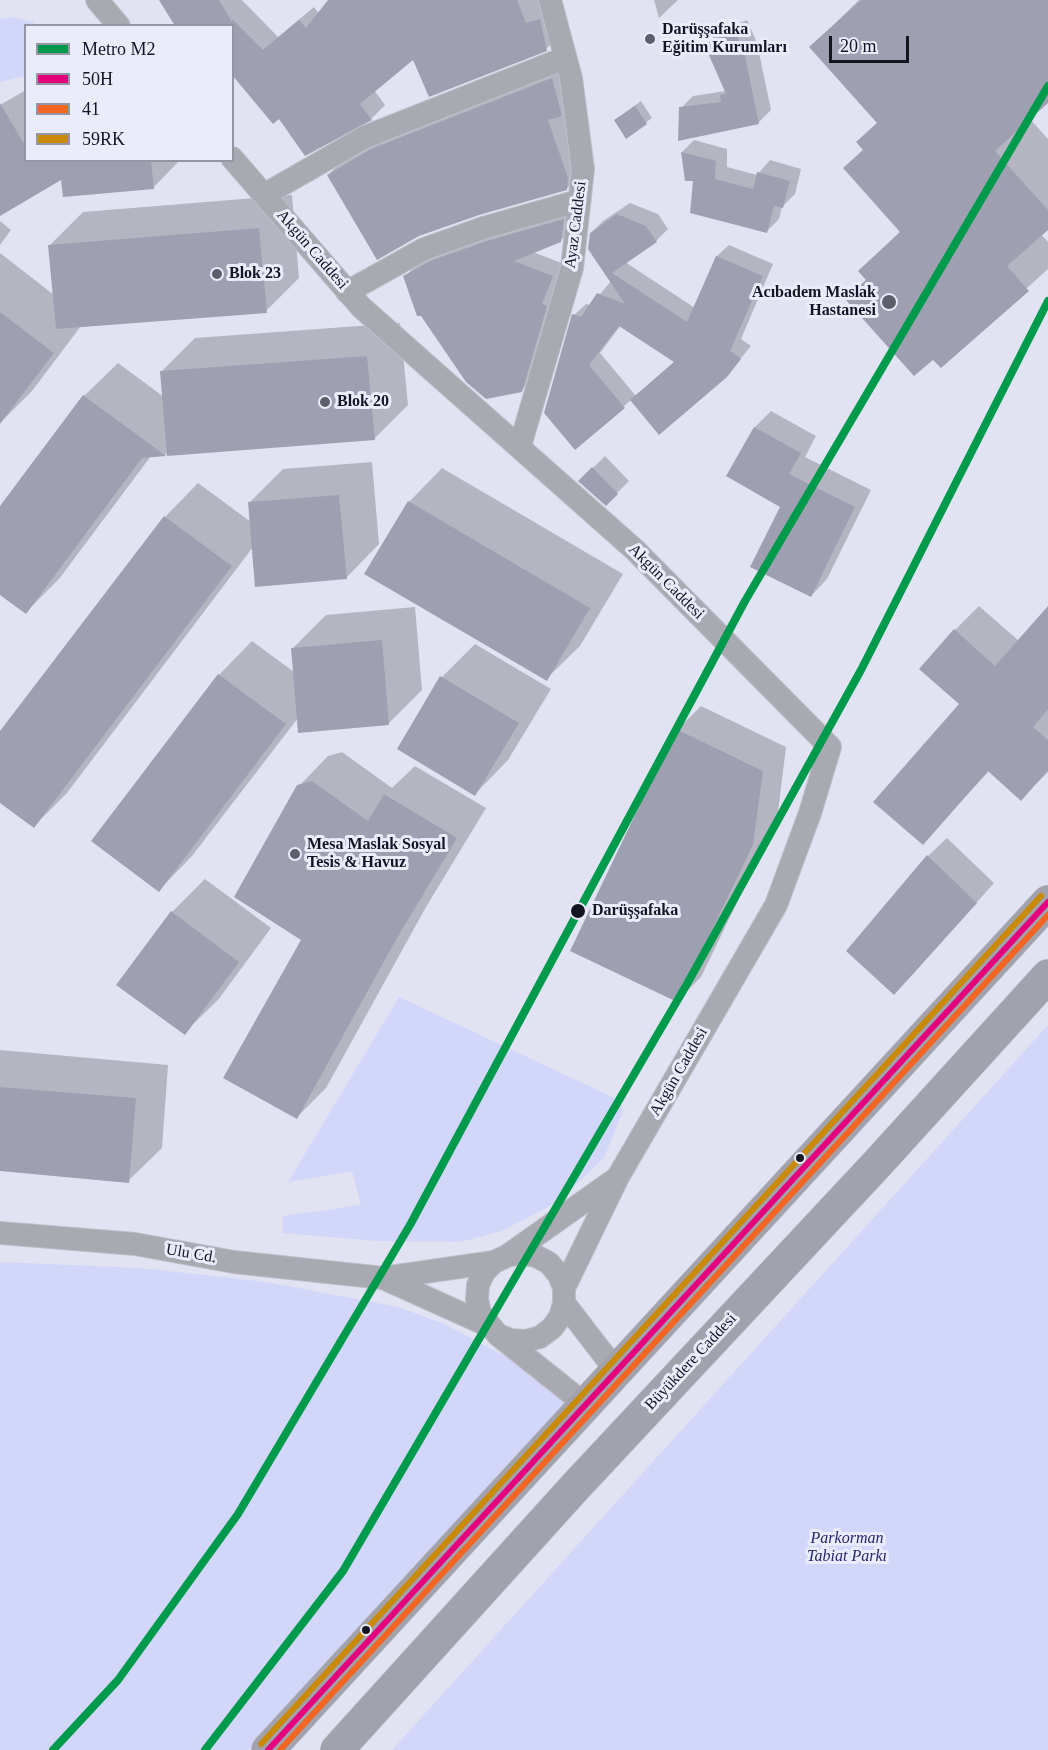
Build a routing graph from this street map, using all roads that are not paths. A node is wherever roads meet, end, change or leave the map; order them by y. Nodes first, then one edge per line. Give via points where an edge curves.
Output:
1 (97, 0) edge
2 (550, 0) edge
3 (117, 24) edge
4 (565, 58) junction
5 (234, 160) edge
6 (264, 195) junction
7 (578, 201) junction
8 (348, 292) junction
9 (520, 446) junction
10 (1048, 902) edge
11 (1048, 976) edge
12 (618, 1177) junction
13 (0, 1233) edge
14 (500, 1259) junction
15 (383, 1278) junction
16 (564, 1296) junction
17 (493, 1330) junction
18 (593, 1337) junction
19 (645, 1341) junction
20 (617, 1372) junction
21 (578, 1397) junction
22 (636, 1422) junction
23 (268, 1750) edge
24 (337, 1750) edge

1 - 3 street
2 - 4 street, Ayaz Caddesi
4 - 6 street via 365,136
4 - 7 street, Ayaz Caddesi via 583,169
5 - 6 street, Akgün Caddesi
6 - 8 street, Akgün Caddesi
7 - 8 street via 424,249
7 - 9 street, Ayaz Caddesi via 572,268
8 - 9 street, Akgün Caddesi
9 - 12 street, Akgün Caddesi via 635,550 830,747 776,905
10 - 19 main road
11 - 22 main road, Büyükdere Caddesi
12 - 14 street, Akgün Caddesi
12 - 16 street, Akgün Caddesi
13 - 15 street, Ulu Cd. via 135,1244 234,1262
14 - 15 street, Ulu Cd.
14 - 16 street via 521,1253 542,1260 559,1275
14 - 17 street via 484,1272 478,1285 480,1313
15 - 17 street, Ulu Cd.
16 - 17 street via 560,1317 540,1337 512,1340
16 - 18 street
17 - 21 street
18 - 19 street via 609,1344
18 - 20 street
19 - 20 main road
20 - 21 main road
20 - 22 main road via 633,1402
21 - 22 main road via 615,1421
21 - 23 main road via 563,1430
22 - 24 main road, Büyükdere Caddesi

